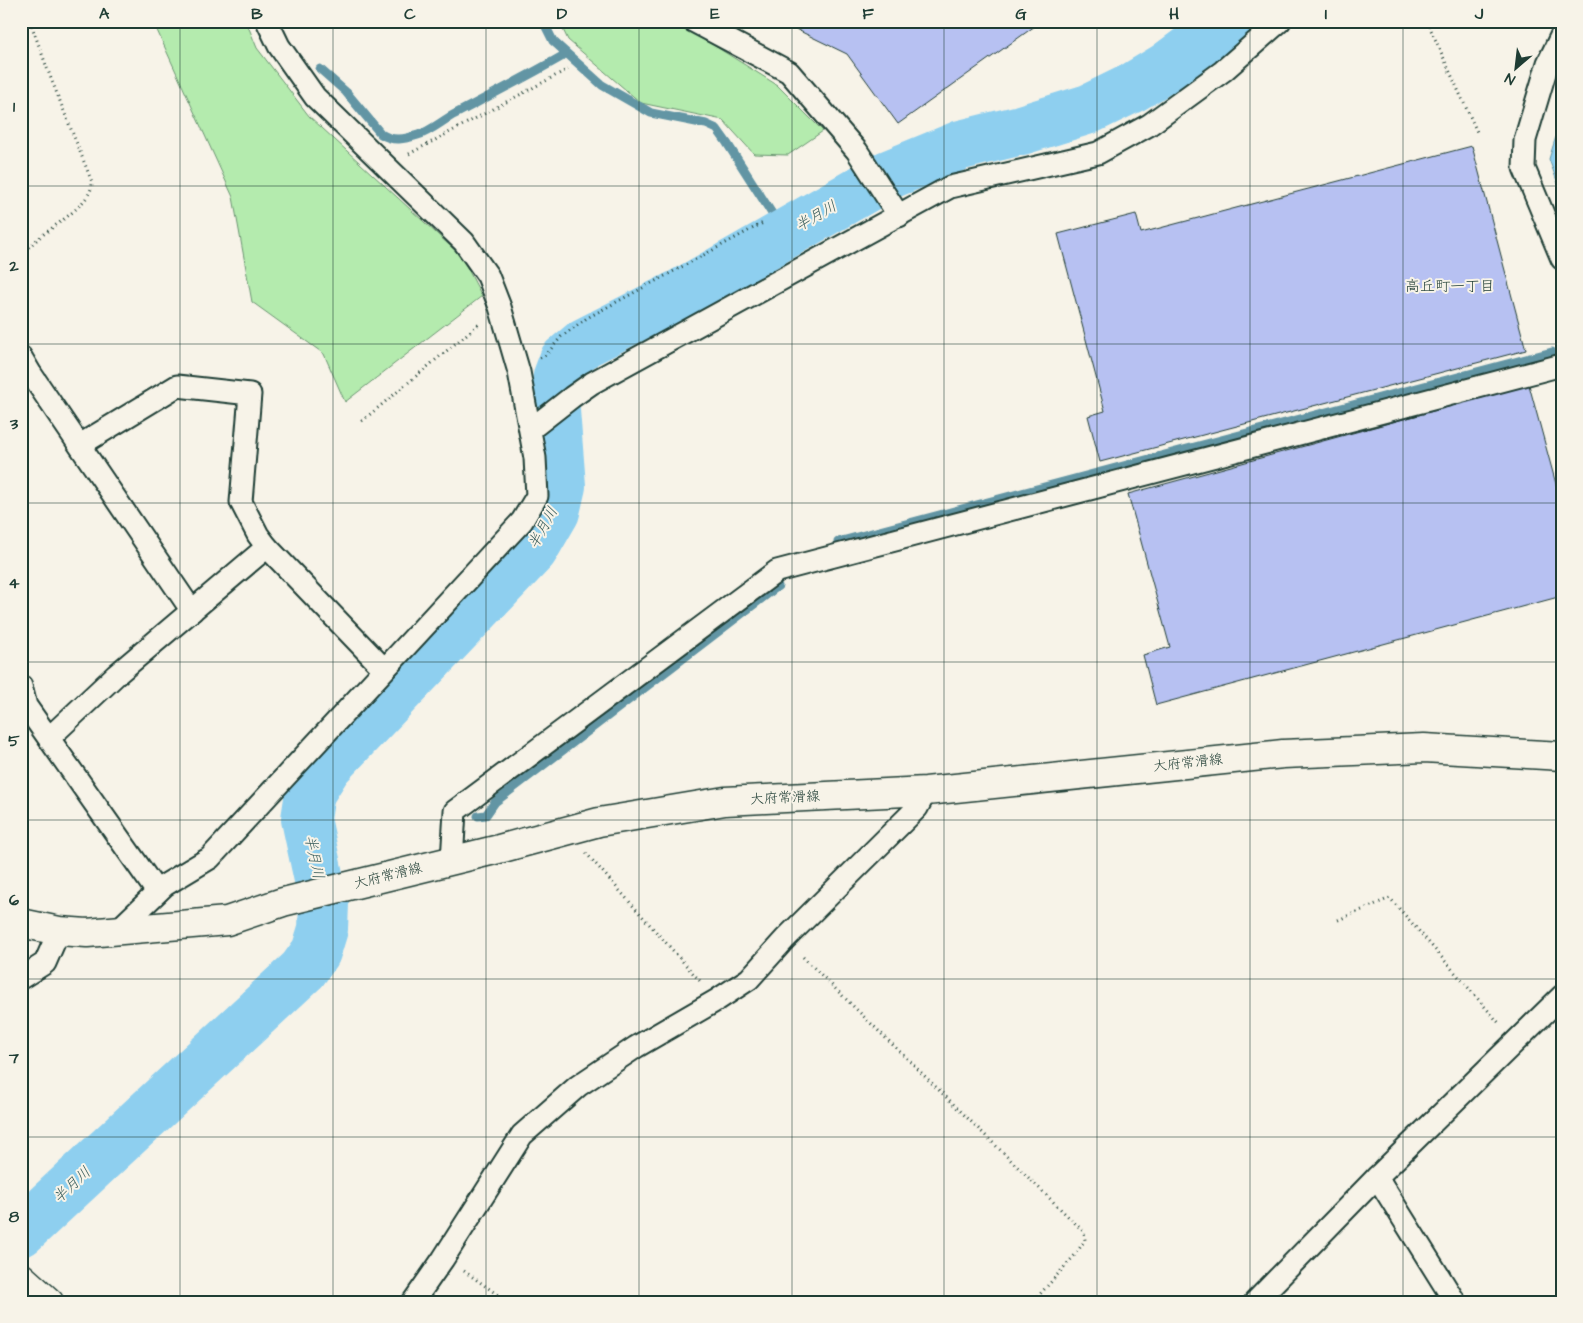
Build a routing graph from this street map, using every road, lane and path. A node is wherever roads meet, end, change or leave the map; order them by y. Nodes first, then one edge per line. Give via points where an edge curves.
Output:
1 (30, 21) edge
2 (268, 21) edge
3 (693, 21) edge
4 (1280, 21) edge
5 (1427, 21) edge
6 (1562, 34) edge
7 (568, 69) dead end
8 (1477, 132) dead end
9 (388, 168) junction
10 (899, 216) junction
11 (763, 223) dead end
12 (21, 254) edge
13 (1562, 259) edge
14 (500, 307) junction
15 (1562, 365) edge
16 (25, 371) edge
17 (519, 372) junction
18 (362, 421) dead end
19 (537, 425) junction
20 (80, 445) junction
21 (267, 547) junction
22 (192, 611) junction
23 (384, 669) junction
24 (21, 686) edge
25 (49, 738) junction
26 (1562, 756) edge
27 (926, 791) junction
28 (570, 829) junction
29 (452, 861) junction
30 (157, 892) junction
31 (1338, 920) dead end
32 (21, 923) edge
33 (118, 930) junction
34 (59, 931) junction
35 (785, 939) junction
36 (21, 978) edge
37 (1562, 996) edge
38 (717, 1000) junction
39 (1515, 1042) junction
40 (1377, 1178) junction
41 (443, 1259) junction
42 (21, 1277) edge
43 (49, 1302) edge
44 (413, 1302) edge
45 (508, 1302) edge
46 (1033, 1302) edge
47 (1255, 1302) edge
48 (1456, 1302) edge

1 - 12 path via 93,188 79,206
2 - 9 street via 279,46 315,98
3 - 10 street via 789,72 857,151
4 - 10 street via 1223,71 1149,125 1098,153 950,187
5 - 8 path
6 - 13 street via 1548,63 1525,140 1524,168
7 - 9 path via 397,160
9 - 14 street via 464,242 488,276
10 - 19 street via 592,383
11 - 17 path via 587,318 561,338 546,355
14 - 17 street
14 - 18 path
15 - 29 street via 777,571 455,811
16 - 20 street
17 - 19 street
19 - 23 street via 537,496 522,521
20 - 21 street via 177,386 250,394 241,502
20 - 22 street
21 - 22 street
21 - 23 street
22 - 25 street via 116,675
23 - 30 street via 210,858
24 - 25 street via 26,706
25 - 30 street
26 - 27 main road, 大府常滑線 via 1424,748 1283,754
27 - 28 main road, 大府常滑線 via 725,801
27 - 35 street via 917,808
28 - 29 main road, 大府常滑線
28 - 38 path via 574,840
29 - 33 main road, 大府常滑線 via 282,902 227,921
30 - 33 street
31 - 39 path via 1390,898
32 - 34 main road, 大府常滑線
33 - 34 main road, 大府常滑線
34 - 36 street via 44,963
35 - 38 street via 749,979
35 - 46 path via 1084,1232 1086,1240 1076,1255
37 - 39 street
38 - 41 street via 636,1047 578,1086 522,1135
39 - 40 street
40 - 47 street
40 - 48 street
41 - 44 street
41 - 45 path
42 - 43 main road

